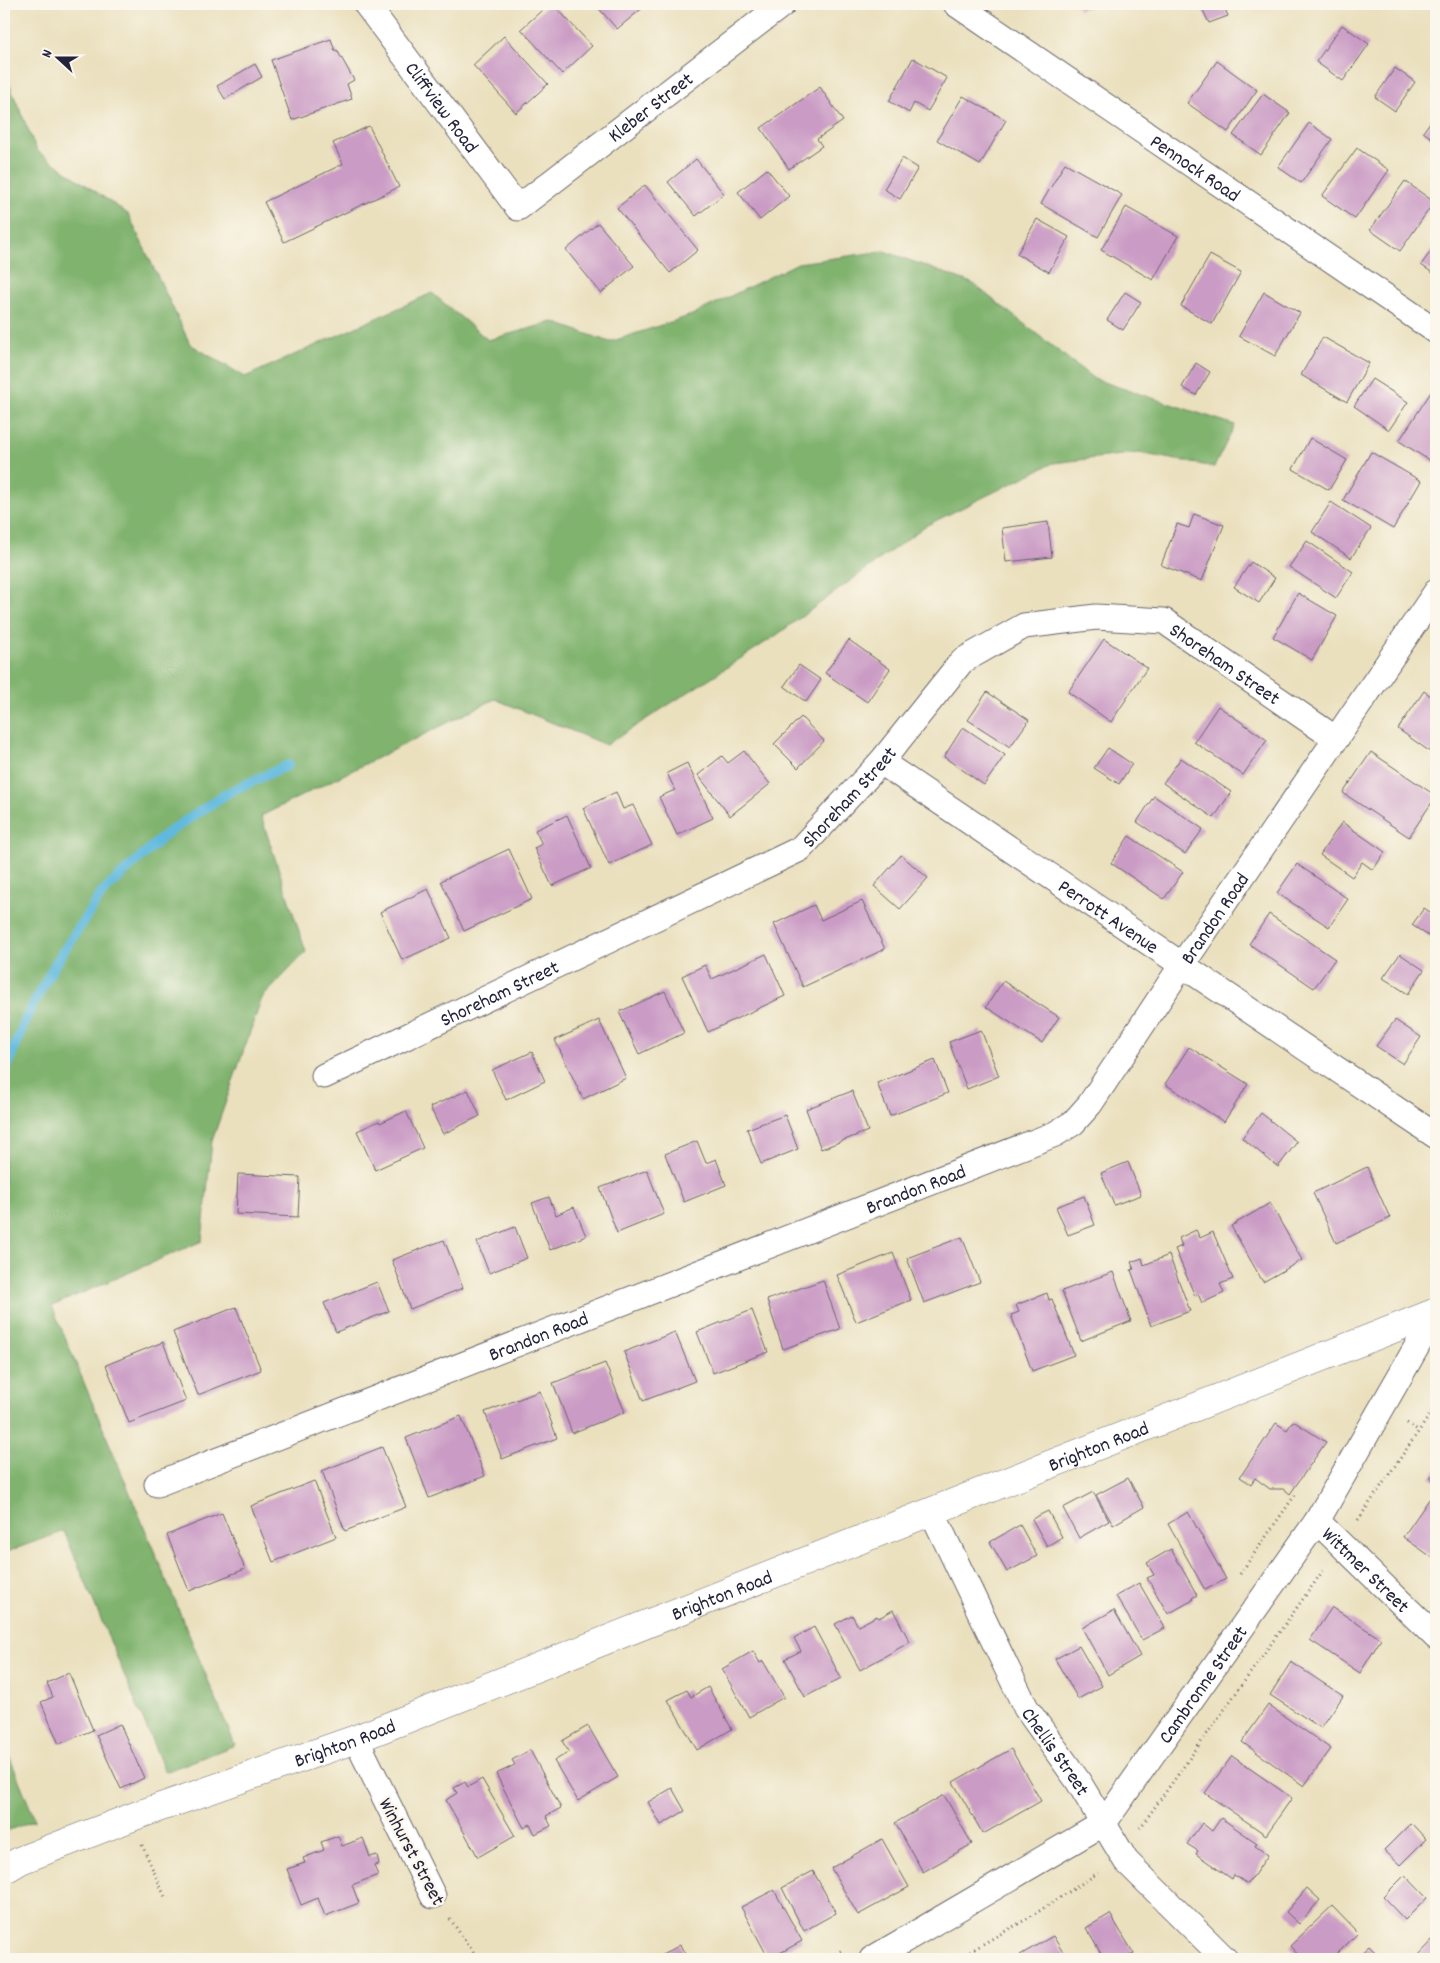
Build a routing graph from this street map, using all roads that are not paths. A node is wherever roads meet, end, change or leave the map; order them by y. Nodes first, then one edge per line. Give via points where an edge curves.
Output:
1 (783, 4) edge
2 (956, 4) edge
3 (368, 5) edge
4 (518, 208) joint
5 (1436, 331) edge
6 (1436, 592) edge
7 (1336, 739) junction
8 (882, 762) junction
9 (1182, 965) junction
10 (324, 1076) dead end
11 (1436, 1136) edge
12 (1436, 1313) edge
13 (157, 1484) dead end
14 (932, 1512) junction
15 (1317, 1522) junction
16 (1436, 1637) edge
17 (356, 1739) junction
18 (1104, 1824) junction
19 (4, 1870) edge
20 (434, 1896) road end
21 (872, 1959) edge
22 (1225, 1959) edge

1 - 4 street, Kleber Street
2 - 5 street, Pennock Road
3 - 4 street, Cliffview Road
6 - 7 street, Brandon Road
7 - 8 street, Shoreham Street via 1164,621 1096,616 1024,626 962,661
7 - 9 street, Brandon Road
8 - 9 street, Perrott Avenue
8 - 10 street, Shoreham Street via 800,849
9 - 11 street, Perrott Avenue
9 - 13 street, Brandon Road via 1090,1104 1072,1123 1055,1134
12 - 14 street, Brighton Road
12 - 15 street, Cambronne Street
14 - 17 street, Brighton Road
14 - 18 street, Chellis Street via 1026,1708
15 - 16 street, Wittmer Street
15 - 18 street, Cambronne Street
17 - 19 street, Brighton Road via 135,1816
17 - 20 street, Winhurst Street
18 - 21 street, Cambronne Street
18 - 22 street, Chellis Street via 1126,1860

